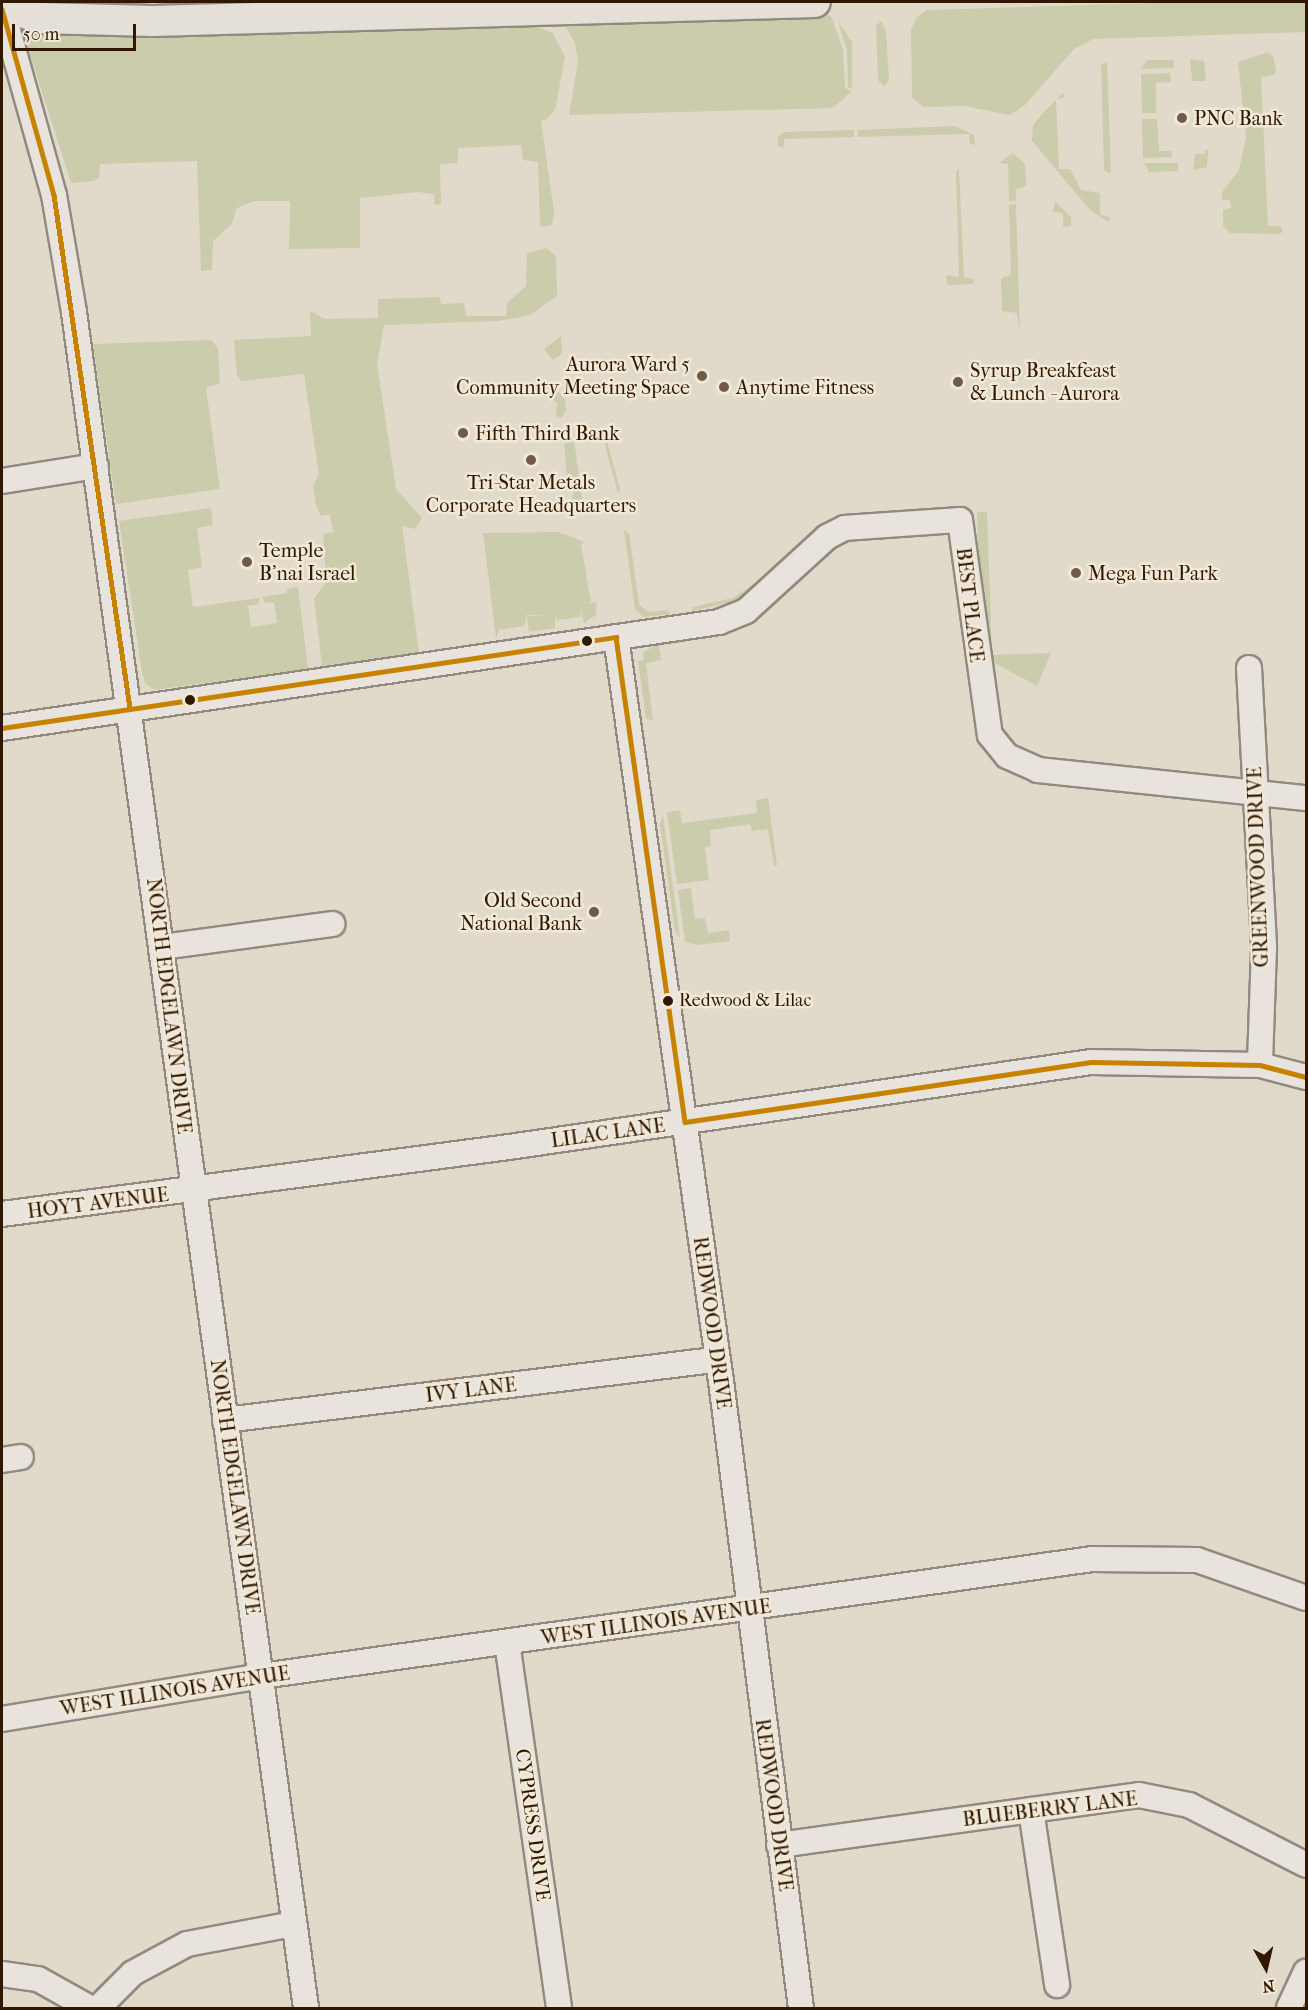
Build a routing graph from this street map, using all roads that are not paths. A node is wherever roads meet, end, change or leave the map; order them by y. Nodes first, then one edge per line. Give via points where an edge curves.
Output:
1 (10, 2) edge
2 (359, 2) edge
3 (815, 2) edge
4 (2, 7) edge
5 (309, 18) junction
6 (96, 466) junction
7 (2, 481) edge
8 (616, 638) junction
9 (1249, 668) dead end
10 (130, 708) junction
11 (2, 728) edge
12 (1256, 790) junction
13 (1306, 798) edge
14 (332, 924) dead end
15 (162, 947) junction
16 (1260, 1065) junction
17 (1306, 1077) edge
18 (685, 1122) junction
19 (194, 1191) junction
20 (2, 1215) edge
21 (717, 1360) junction
22 (225, 1420) junction
23 (1306, 1598) edge
24 (747, 1610) junction
25 (507, 1642) junction
26 (262, 1676) junction
27 (2, 1719) edge
28 (1031, 1810) junction
29 (779, 1845) junction
30 (1306, 1865) edge
31 (293, 1924) junction
32 (1306, 1972) edge
33 (2, 1974) edge
34 (1057, 1984) dead end
35 (90, 2008) edge
36 (98, 2008) edge
37 (306, 2008) edge
38 (559, 2008) edge
39 (801, 2008) edge
40 (1289, 2008) edge

1 - 4 main road
2 - 5 main road via 324,6
3 - 5 main road
4 - 5 main road via 40,18
4 - 6 street, NORTH EDGELAWN DRIVE via 54,195
6 - 7 street
6 - 10 street, NORTH EDGELAWN DRIVE
8 - 10 street
8 - 12 street, BEST PLACE via 718,622 746,611 827,537 845,528 960,520 990,735 1007,756 1038,770
8 - 18 street, REDWOOD DRIVE
9 - 12 street, GREENWOOD DRIVE
10 - 11 street
10 - 15 street, NORTH EDGELAWN DRIVE
12 - 13 street, BEST PLACE
12 - 16 street, GREENWOOD DRIVE via 1264,948
14 - 15 street
15 - 19 street, NORTH EDGELAWN DRIVE
16 - 17 street, LILAC LANE
16 - 18 street, LILAC LANE via 1091,1062
18 - 19 street, LILAC LANE
18 - 21 street, REDWOOD DRIVE
19 - 20 street, HOYT AVENUE
19 - 22 street, NORTH EDGELAWN DRIVE
21 - 22 street, IVY LANE
21 - 24 street, REDWOOD DRIVE
22 - 26 street, NORTH EDGELAWN DRIVE
23 - 24 street, WEST ILLINOIS AVENUE via 1197,1560 1092,1559
24 - 25 street, WEST ILLINOIS AVENUE
24 - 29 street, REDWOOD DRIVE
25 - 26 street, WEST ILLINOIS AVENUE
25 - 38 street, CYPRESS DRIVE
26 - 27 street, WEST ILLINOIS AVENUE
26 - 31 street, NORTH EDGELAWN DRIVE
28 - 29 street, BLUEBERRY LANE
28 - 30 street, BLUEBERRY LANE via 1139,1795 1189,1805
28 - 34 street
29 - 39 street, REDWOOD DRIVE
31 - 36 street via 188,1944 133,1973
31 - 37 street, NORTH EDGELAWN DRIVE
32 - 40 street
33 - 35 street via 38,1979

